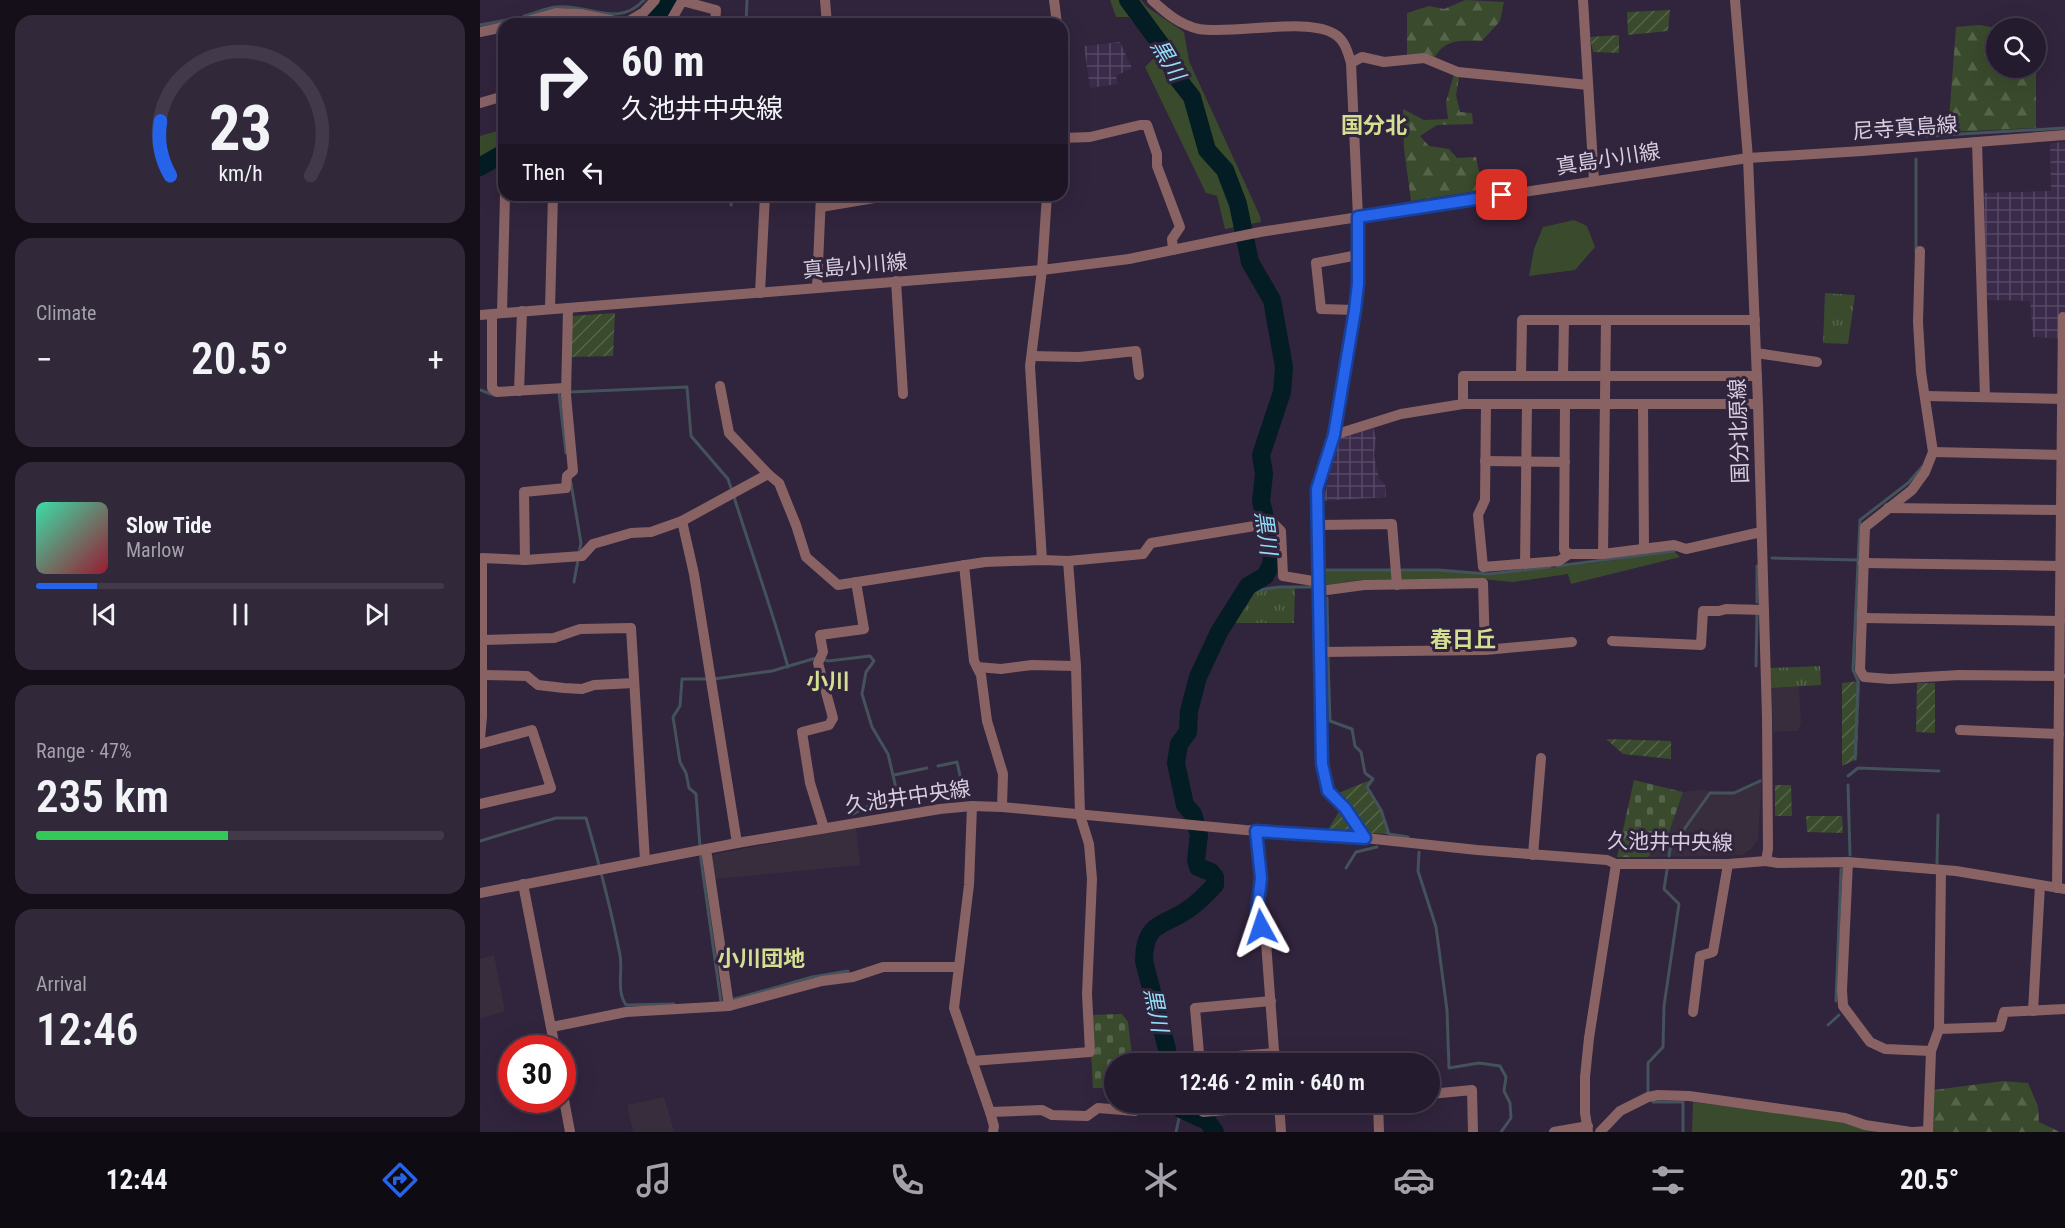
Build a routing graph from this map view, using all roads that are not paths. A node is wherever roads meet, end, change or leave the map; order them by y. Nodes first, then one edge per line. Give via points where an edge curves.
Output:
1 (655, 0) edge
2 (825, 0) edge
3 (1054, 0) edge
4 (1152, 0) edge
5 (1583, 0) edge
6 (1736, 0) edge
7 (538, 18) edge
8 (600, 18) edge
9 (634, 18) edge
10 (672, 18) edge
11 (715, 18) edge
12 (826, 18) edge
13 (1056, 18) edge
14 (498, 28) edge
15 (480, 32) edge
16 (1351, 63) junction
17 (1588, 85) junction
18 (498, 98) edge
19 (480, 103) edge
20 (2065, 135) edge
21 (1068, 138) edge
22 (1977, 142) junction
23 (1748, 158) junction
24 (1594, 181) junction
25 (505, 201) edge
26 (553, 201) edge
27 (765, 201) edge
28 (821, 201) edge
29 (856, 201) edge
30 (1047, 201) edge
31 (821, 207) junction
32 (1358, 217) junction
33 (1173, 250) junction
34 (1920, 251) dead end
35 (1358, 255) junction
36 (1041, 270) junction
37 (896, 281) junction
38 (817, 288) junction
39 (760, 293) junction
40 (568, 308) junction
41 (550, 309) junction
42 (1355, 310) junction
43 (522, 311) junction
44 (497, 313) junction
45 (480, 315) edge
46 (2063, 317) dead end
47 (1564, 320) junction
48 (1606, 320) junction
49 (1755, 320) junction
50 (1756, 353) junction
51 (1032, 356) junction
52 (1817, 362) dead end
53 (2064, 363) edge
54 (1139, 375) dead end
55 (1606, 375) junction
56 (1521, 376) junction
57 (1563, 376) junction
58 (1757, 376) junction
59 (720, 386) dead end
60 (519, 391) junction
61 (566, 391) junction
62 (903, 394) dead end
63 (1926, 396) junction
64 (1984, 397) junction
65 (2063, 399) junction
66 (1565, 404) junction
67 (1605, 404) junction
68 (1643, 404) junction
69 (1758, 404) junction
70 (1463, 405) junction
71 (1486, 405) junction
72 (1527, 405) junction
73 (1334, 435) junction
74 (1933, 452) junction
75 (2062, 455) junction
76 (1485, 461) junction
77 (1526, 461) junction
78 (1565, 462) junction
79 (768, 474) junction
80 (2063, 506) edge
81 (1888, 508) junction
82 (682, 521) junction
83 (1318, 525) junction
84 (1761, 532) junction
85 (1644, 549) junction
86 (1569, 554) junction
87 (1603, 554) junction
88 (525, 560) junction
89 (1042, 560) junction
90 (1068, 561) junction
91 (1863, 562) junction
92 (1525, 564) junction
93 (964, 566) junction
94 (2061, 566) junction
95 (2063, 580) edge
96 (856, 582) junction
97 (1397, 585) junction
98 (1320, 587) junction
99 (1764, 610) junction
100 (1862, 618) junction
101 (2061, 621) junction
102 (483, 640) junction
103 (1572, 642) dead end
104 (1612, 642) dead end
105 (1485, 650) junction
106 (1321, 652) junction
107 (1076, 666) junction
108 (977, 667) junction
109 (483, 675) junction
110 (2060, 676) junction
111 (634, 683) junction
112 (1960, 730) dead end
113 (480, 738) edge
114 (2061, 742) edge
115 (480, 744) edge
116 (1541, 758) dead end
117 (480, 804) edge
118 (972, 806) junction
119 (1002, 807) junction
120 (1080, 815) junction
121 (824, 828) junction
122 (1256, 831) junction
123 (1365, 838) junction
124 (737, 843) junction
125 (703, 850) junction
126 (1533, 855) junction
127 (645, 861) junction
128 (1766, 861) junction
129 (1848, 862) junction
130 (1616, 864) junction
131 (1728, 864) junction
132 (1941, 870) junction
133 (523, 884) junction
134 (2040, 885) junction
135 (2061, 888) edge
136 (480, 893) edge
137 (958, 967) junction
138 (1271, 1001) junction
139 (729, 1002) junction
140 (2065, 1009) edge
141 (2033, 1011) junction
142 (1693, 1012) dead end
143 (552, 1027) junction
144 (1939, 1029) junction
145 (553, 1035) edge
146 (1932, 1051) junction
147 (1199, 1053) edge
148 (1275, 1053) edge
149 (972, 1061) junction
150 (1440, 1093) edge
151 (1104, 1109) edge
152 (990, 1112) junction
153 (566, 1113) edge
154 (1280, 1113) edge
155 (1378, 1113) edge
156 (1588, 1129) edge
157 (570, 1132) edge
158 (993, 1132) edge
159 (1281, 1132) edge
160 (1379, 1132) edge
161 (1473, 1132) edge
162 (1554, 1132) edge
163 (1600, 1132) edge
164 (1912, 1132) edge

1 - 9 street
2 - 12 street
3 - 13 street
4 - 16 street via 1172,18 1196,28 1323,28 1338,35
5 - 17 street
6 - 23 street, 国分北原線
7 - 8 street via 556,13
10 - 11 street via 682,1 716,10
14 - 15 street
16 - 17 street via 1362,57 1384,62 1424,58 1458,72
16 - 32 street
17 - 24 street
18 - 19 street
20 - 22 street, 尼寺真島線
21 - 33 street via 1147,125 1157,166 1180,227 1172,239
22 - 23 street, 尼寺真島線
22 - 64 street
23 - 24 street, 真島小川線
23 - 49 street, 国分北原線
24 - 32 street, 真島小川線
25 - 44 street
26 - 41 street
27 - 39 street
28 - 31 street
29 - 31 street
30 - 36 street
31 - 38 street
32 - 33 street, 真島小川線
32 - 35 street
33 - 36 street, 真島小川線
34 - 63 street via 1918,322
35 - 42 street
35 - 42 street via 1316,263 1322,309
36 - 37 street, 真島小川線
36 - 51 street
37 - 38 street, 真島小川線
37 - 62 street
38 - 39 street, 真島小川線
39 - 40 street, 真島小川線
40 - 41 street, 真島小川線
40 - 61 street
41 - 43 street, 真島小川線
42 - 73 street
43 - 44 street, 真島小川線
43 - 60 street
44 - 45 street, 真島小川線
44 - 60 street via 492,388 497,392
46 - 53 street
47 - 48 street
47 - 56 street via 1522,320
47 - 57 street
48 - 49 street
48 - 55 street
49 - 50 street, 国分北原線
50 - 52 street
50 - 58 street, 国分北原線
51 - 54 street via 1079,357 1136,351
51 - 89 street
53 - 65 street
55 - 57 street
55 - 58 street
55 - 67 street
56 - 57 street
56 - 70 street via 1463,376
58 - 69 street, 国分北原線
59 - 79 street via 729,433
60 - 61 street
61 - 88 street via 570,473 566,488 524,492
63 - 64 street
63 - 74 street
64 - 65 street
65 - 75 street
66 - 67 street
66 - 72 street
66 - 78 street
67 - 68 street
67 - 87 street
68 - 69 street
68 - 85 street
69 - 84 street, 国分北原線
70 - 71 street
70 - 73 street via 1401,414
71 - 72 street
71 - 76 street
72 - 77 street
73 - 83 street via 1317,489
74 - 75 street
74 - 81 street via 1912,490
75 - 80 street
76 - 77 street
76 - 92 street via 1485,500 1478,516 1483,567
77 - 78 street
77 - 92 street
78 - 86 street via 1564,550
79 - 82 street
79 - 96 street via 779,483 806,557 838,585
80 - 81 street
80 - 94 street
81 - 91 street via 1864,527
82 - 88 street via 593,544 578,556
82 - 124 street
83 - 97 street via 1392,524
83 - 98 street
84 - 85 street via 1686,549 1674,545
84 - 99 street, 国分北原線
85 - 87 street
86 - 87 street
86 - 92 street via 1559,561
88 - 102 street via 482,558
89 - 90 street
89 - 93 street
90 - 98 street via 1143,554 1151,543 1273,523 1281,531 1284,576
90 - 107 street
91 - 94 street
91 - 100 street
93 - 96 street
93 - 108 street
94 - 95 street
95 - 101 street
96 - 121 street via 864,629 820,635 823,652 818,663 833,718 830,725 802,732 810,783
97 - 98 street
97 - 105 street via 1484,583
98 - 106 street
99 - 104 street via 1703,611 1701,645
99 - 128 street, 国分北原線
100 - 101 street
100 - 110 street via 1860,670 1864,677
101 - 110 street
102 - 109 street
102 - 111 street via 554,638 580,629 631,628
103 - 105 street
105 - 106 street
106 - 123 street via 1322,764 1328,791
107 - 108 street
107 - 120 street
108 - 119 street via 987,721 1003,774
109 - 111 street via 527,676 538,685 582,689
109 - 113 street
110 - 114 street
111 - 127 street
112 - 114 street
114 - 135 street
115 - 117 street via 532,730 551,788
116 - 126 street
118 - 119 street, 久池井中央線
118 - 121 street, 久池井中央線
118 - 137 street via 969,885
119 - 120 street, 久池井中央線
120 - 122 street, 久池井中央線
120 - 149 street via 1089,844 1092,879 1087,994 1090,1052
121 - 124 street, 久池井中央線
122 - 123 street, 久池井中央線
122 - 138 street via 1261,878 1257,912 1266,942
123 - 126 street, 久池井中央線
124 - 125 street, 久池井中央線
125 - 127 street, 久池井中央線
125 - 139 street
126 - 130 street, 久池井中央線
127 - 133 street, 久池井中央線
128 - 129 street, 久池井中央線
128 - 131 street, 久池井中央線
129 - 132 street, 久池井中央線
129 - 146 street via 1843,1006 1869,1042 1885,1049
130 - 131 street, 久池井中央線
130 - 156 street via 1589,1038 1585,1077
131 - 142 street via 1713,952 1700,956
132 - 134 street, 久池井中央線
132 - 144 street
133 - 136 street, 久池井中央線
133 - 143 street
134 - 135 street, 久池井中央線
134 - 141 street
137 - 139 street via 883,966
137 - 149 street via 954,1008
138 - 147 street via 1195,1008
138 - 148 street
139 - 143 street via 626,1012
140 - 141 street
141 - 144 street via 2004,1012 2000,1027
143 - 145 street
144 - 146 street
146 - 164 street via 1928,1131
149 - 152 street
150 - 161 street via 1472,1090
151 - 152 street via 1086,1116 1052,1115 1042,1110
152 - 158 street
153 - 157 street
154 - 159 street
155 - 160 street
156 - 162 street
163 - 164 street via 1620,1111 1658,1095 1845,1118

